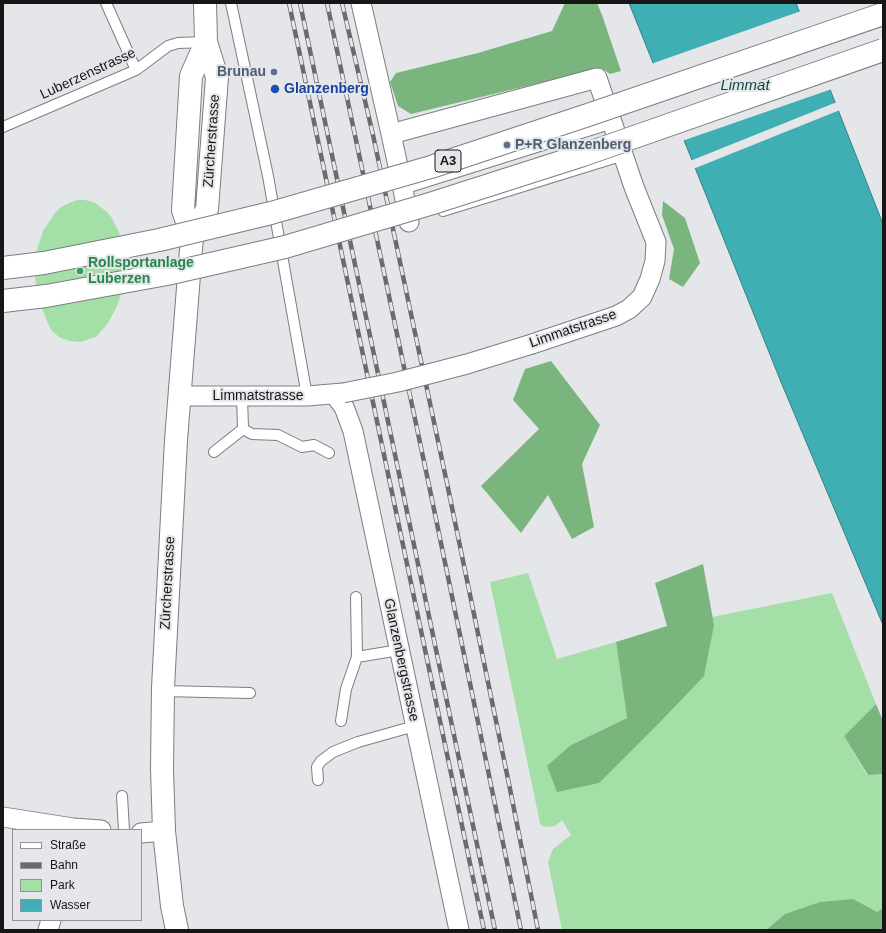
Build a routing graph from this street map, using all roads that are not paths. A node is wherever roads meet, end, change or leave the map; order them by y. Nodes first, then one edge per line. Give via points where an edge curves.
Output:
1 (106, 3) edge
2 (206, 3) edge
3 (231, 3) edge
4 (360, 3) edge
5 (883, 14) edge
6 (206, 42) junction
7 (883, 50) edge
8 (136, 70) junction
9 (613, 123) junction
10 (3, 127) edge
11 (391, 134) junction
12 (624, 155) junction
13 (403, 189) junction
14 (437, 213) dead end
15 (412, 221) dead end
16 (3, 268) edge
17 (3, 301) edge
18 (339, 394) junction
19 (179, 396) junction
20 (242, 396) junction
21 (307, 396) junction
22 (243, 429) junction
23 (214, 452) dead end
24 (329, 453) dead end
25 (356, 597) dead end
26 (399, 650) junction
27 (357, 657) junction
28 (162, 691) junction
29 (250, 693) dead end
30 (341, 721) dead end
31 (415, 726) junction
32 (318, 780) dead end
33 (122, 796) dead end
34 (3, 817) edge
35 (73, 829) edge
36 (124, 829) edge
37 (164, 831) junction
38 (142, 833) edge
39 (177, 930) edge
40 (459, 930) edge

1 - 8 lane
2 - 6 main road, Zürcherstrasse
3 - 21 lane via 268,176
4 - 11 street
5 - 16 main road, A3, bridge via 431,167 271,213 159,240 44,263
6 - 8 lane, Luberzenstrasse via 168,46
6 - 19 main road, Zürcherstrasse via 191,76 183,210 192,237
7 - 17 main road, bridge via 583,155 285,247 166,274 46,296
8 - 10 lane, Luberzenstrasse
9 - 11 street, Limmatstrasse via 597,78
9 - 12 street, Limmatstrasse
9 - 13 lane
11 - 13 street
12 - 14 lane
12 - 18 street, Limmatstrasse, bridge via 656,242 655,261 650,279 642,297 629,309 616,316 467,364
13 - 15 street
18 - 21 street, Limmatstrasse
18 - 26 street, Glanzenbergstrasse via 353,431
19 - 20 street, Limmatstrasse
19 - 28 main road, Zürcherstrasse
20 - 21 street, Limmatstrasse
20 - 22 lane
22 - 23 lane
22 - 24 lane via 252,434 278,436 302,447 314,445
25 - 27 lane
26 - 27 lane
26 - 31 street, Glanzenbergstrasse
27 - 30 lane via 346,689
28 - 29 lane
28 - 37 main road, Zürcherstrasse
31 - 32 lane via 358,742 334,752 321,761 317,768
31 - 40 street, Glanzenbergstrasse
33 - 36 lane
34 - 35 street
37 - 38 street
37 - 39 main road, Zürcherstrasse

